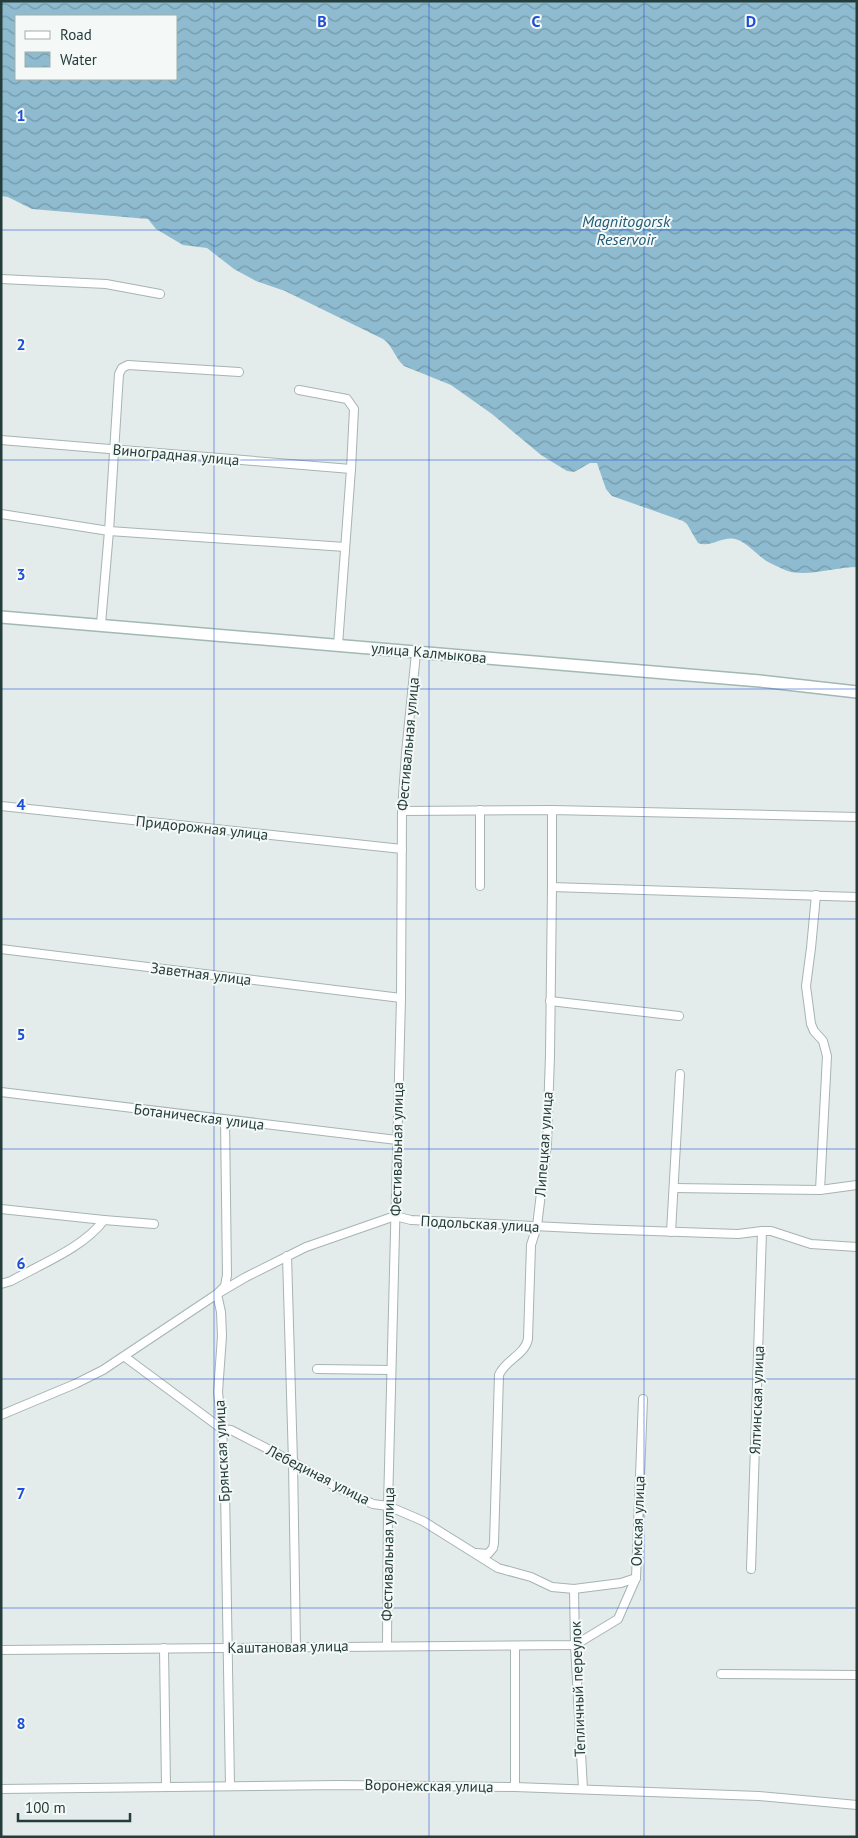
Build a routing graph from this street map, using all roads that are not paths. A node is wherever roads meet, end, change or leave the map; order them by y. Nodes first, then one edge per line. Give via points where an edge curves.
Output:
1 (1, 279) edge
2 (160, 294) dead end
3 (239, 372) dead end
4 (299, 390) dead end
5 (1, 440) edge
6 (115, 450) junction
7 (351, 469) junction
8 (1, 514) edge
9 (109, 531) junction
10 (345, 547) junction
11 (1, 617) edge
12 (101, 624) junction
13 (338, 645) junction
14 (416, 652) junction
15 (857, 692) edge
16 (1, 806) edge
17 (480, 810) junction
18 (552, 810) junction
19 (402, 811) junction
20 (857, 817) edge
21 (402, 849) junction
22 (480, 886) dead end
23 (552, 886) junction
24 (816, 895) junction
25 (857, 897) edge
26 (1, 949) edge
27 (401, 998) junction
28 (550, 1001) junction
29 (679, 1016) dead end
30 (680, 1074) dead end
31 (1, 1092) edge
32 (225, 1120) junction
33 (397, 1140) junction
34 (857, 1185) edge
35 (674, 1188) junction
36 (820, 1190) junction
37 (1, 1209) edge
38 (395, 1216) junction
39 (104, 1220) junction
40 (154, 1224) dead end
41 (537, 1226) junction
42 (762, 1231) junction
43 (671, 1232) junction
44 (857, 1247) edge
45 (287, 1256) junction
46 (1, 1284) edge
47 (217, 1294) junction
48 (125, 1357) junction
49 (317, 1369) dead end
50 (392, 1370) junction
51 (643, 1399) dead end
52 (1, 1415) edge
53 (222, 1429) junction
54 (293, 1462) junction
55 (388, 1506) junction
56 (476, 1553) junction
57 (751, 1569) dead end
58 (636, 1578) junction
59 (574, 1589) junction
60 (575, 1645) junction
61 (296, 1646) junction
62 (387, 1646) junction
63 (515, 1646) junction
64 (164, 1648) junction
65 (228, 1648) junction
66 (1, 1650) edge
67 (721, 1674) dead end
68 (857, 1675) edge
69 (166, 1786) junction
70 (230, 1786) junction
71 (514, 1787) junction
72 (1, 1789) edge
73 (583, 1789) junction
74 (857, 1805) edge

1 - 2 street via 106,284
3 - 6 street via 128,365 122,368 118,385
4 - 7 street via 342,398 351,403 354,409
5 - 6 street, Виноградная улица
6 - 7 street, Виноградная улица
6 - 9 street
7 - 10 street
8 - 9 street
9 - 10 street
9 - 12 street
10 - 13 street
11 - 12 main road, улица Калмыкова
12 - 13 main road, улица Калмыкова
13 - 14 main road, улица Калмыкова
14 - 15 main road, улица Калмыкова
14 - 19 street, Фестивальная улица
16 - 21 street, Придорожная улица
17 - 18 street
17 - 19 street
17 - 22 street
18 - 20 street
18 - 23 street, Липецкая улица
19 - 21 street, Фестивальная улица
21 - 27 street, Фестивальная улица
23 - 24 street
23 - 28 street, Липецкая улица
24 - 25 street
24 - 36 street via 806,986 811,1024 823,1041 827,1056
26 - 27 street, Заветная улица
27 - 33 street, Фестивальная улица
28 - 29 street
28 - 41 street, Липецкая улица via 546,1144
30 - 35 street
31 - 32 street, Ботаническая улица
32 - 33 street, Ботаническая улица
32 - 47 street via 227,1275
33 - 38 street, Фестивальная улица
34 - 36 street
35 - 36 street
35 - 43 street
37 - 39 street
38 - 41 street, Подольская улица via 411,1220
38 - 45 street, Подольская улица
38 - 50 street, Фестивальная улица
39 - 40 street
39 - 46 street via 96,1231 78,1244
41 - 43 street, Подольская улица
41 - 56 street, Липецкая улица via 531,1245 527,1344 499,1376 493,1548 488,1554
42 - 43 street, Подольская улица via 738,1234
42 - 44 street, Подольская улица via 811,1244
42 - 57 street, Ялтинская улица
45 - 47 street, Подольская улица
45 - 54 street
47 - 48 street, Подольская улица
47 - 53 street, Брянская улица via 222,1336 218,1392
48 - 52 street, Подольская улица via 75,1384
48 - 53 street, Лебединая улица
49 - 50 street
50 - 55 street, Фестивальная улица
51 - 58 street, Омская улица
53 - 54 street, Лебединая улица via 231,1430
53 - 65 street, Брянская улица
54 - 55 street, Лебединая улица via 372,1504
54 - 61 street
55 - 56 street, Лебединая улица via 423,1521
55 - 62 street, Фестивальная улица
56 - 59 street, Лебединая улица via 498,1568 531,1577 552,1588
58 - 59 street, Лебединая улица
58 - 60 street, Омская улица via 618,1619
59 - 60 street, Тепличный переулок
60 - 63 street, Каштановая улица
60 - 73 street, Тепличный переулок
61 - 62 street, Каштановая улица
61 - 65 street, Каштановая улица
62 - 63 street, Каштановая улица
63 - 71 street
64 - 65 street, Каштановая улица
64 - 66 street, Каштановая улица
64 - 69 street
65 - 70 street, Брянская улица
67 - 68 street
69 - 70 street, Воронежская улица
69 - 72 street, Воронежская улица
70 - 71 street, Воронежская улица
71 - 73 street, Воронежская улица
73 - 74 street, Воронежская улица via 759,1796

